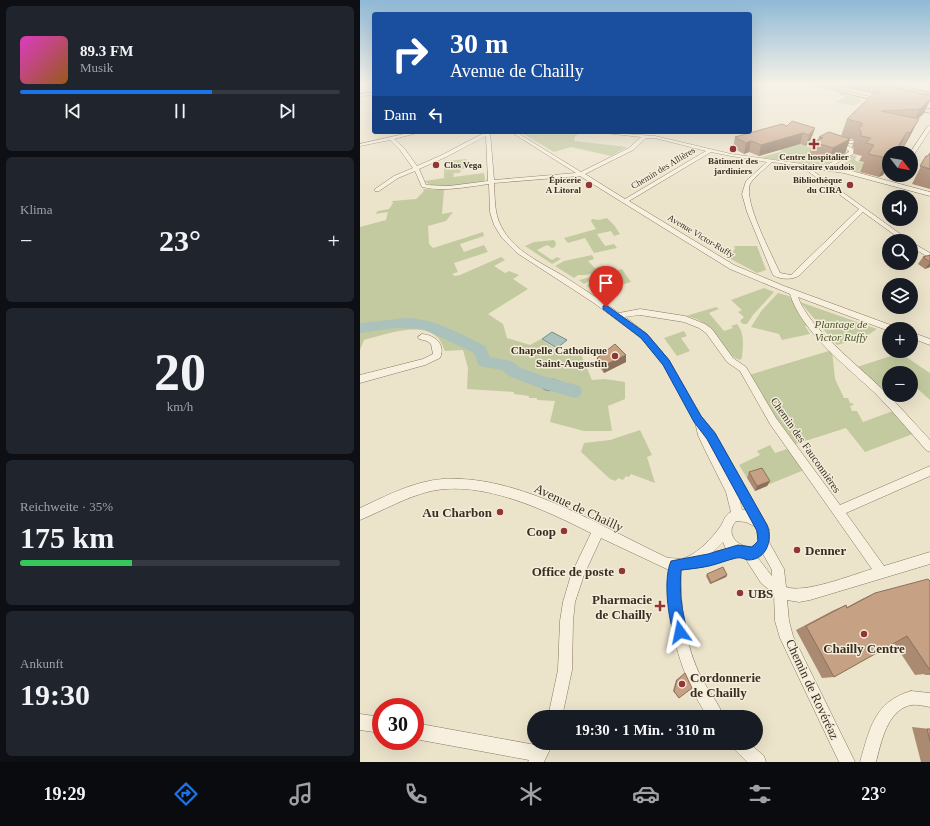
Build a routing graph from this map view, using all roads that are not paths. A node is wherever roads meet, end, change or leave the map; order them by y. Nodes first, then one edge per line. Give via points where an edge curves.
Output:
1 (930, 127) edge
2 (410, 134) edge
3 (485, 134) edge
4 (488, 134) edge
5 (516, 134) edge
6 (643, 134) edge
7 (391, 138) junction
8 (852, 142) dead end
9 (360, 145) edge
10 (917, 146) edge
11 (711, 150) junction
12 (770, 161) junction
13 (801, 165) junction
14 (416, 168) junction
15 (825, 168) junction
16 (581, 174) junction
17 (882, 181) edge
18 (888, 182) edge
19 (491, 183) junction
20 (377, 190) dead end
21 (930, 194) edge
22 (625, 201) junction
23 (862, 209) junction
24 (897, 234) edge
25 (918, 248) edge
26 (930, 256) edge
27 (777, 275) junction
28 (769, 284) junction
29 (793, 293) junction
30 (618, 316) junction
31 (882, 325) edge
32 (422, 337) dead end
33 (918, 338) edge
34 (930, 342) edge
35 (360, 379) edge
36 (698, 419) junction
37 (930, 447) edge
38 (930, 471) edge
39 (838, 511) junction
40 (360, 514) edge
41 (737, 515) junction
42 (759, 523) junction
43 (726, 529) junction
44 (598, 531) junction
45 (763, 543) junction
46 (743, 552) junction
47 (930, 558) edge
48 (691, 562) junction
49 (675, 565) junction
50 (882, 573) junction
51 (781, 591) junction
52 (930, 700) edge
53 (557, 710) edge
54 (712, 710) edge
55 (360, 722) edge
56 (372, 724) edge
57 (424, 733) edge
58 (745, 750) edge
59 (541, 753) edge
60 (758, 762) edge
61 (847, 762) edge
62 (868, 762) edge

1 - 10 street
2 - 7 street
3 - 14 street
4 - 19 street
5 - 16 street, Avenue Victor-Ruffy
6 - 11 street
6 - 16 street via 638,144
7 - 9 street
7 - 14 street
8 - 15 street via 839,142 851,153
11 - 12 street
11 - 22 street, Chemin des Allières
12 - 13 street
12 - 27 street via 748,182 745,194 754,223
13 - 15 street
13 - 23 street
14 - 19 street via 423,185 431,188
14 - 20 street
15 - 17 street
16 - 19 street
16 - 22 street, Avenue Victor-Ruffy
18 - 21 street
19 - 30 street via 493,212 497,225 509,243 533,262
22 - 28 street, Avenue Victor-Ruffy via 732,267
23 - 24 street
23 - 27 street via 797,273 792,276
25 - 26 street
27 - 28 street
28 - 29 street, Avenue Victor-Ruffy
29 - 31 street, Avenue Victor-Ruffy
29 - 37 street via 795,302 827,343
30 - 36 street via 644,336 665,361
30 - 39 street, Chemin des Fauconnières via 640,312 685,319 709,331 730,360 743,369 773,421
32 - 35 street via 434,340 437,345 437,356 425,362
33 - 34 street
36 - 41 street via 702,436 735,497
36 - 42 street via 711,436
38 - 39 street
39 - 50 street, Chemin des Fauconnières
40 - 44 street, Avenue de Chailly via 410,492 442,484 459,485 514,494 569,516
41 - 42 street via 744,514
41 - 43 street via 731,519
42 - 45 street via 764,536
43 - 46 street via 730,543
43 - 48 street, Avenue de Chailly via 714,544
44 - 49 street, Avenue de Chailly
44 - 53 street via 568,602 566,656
45 - 46 street via 754,552
45 - 51 street, Chemin de Rovéréaz via 778,569
46 - 48 street, Avenue de Chailly
46 - 51 street via 764,578
47 - 50 street
48 - 49 street, Avenue de Chailly
49 - 54 street via 676,619 700,691
50 - 51 street via 802,596 789,595
51 - 61 street, Chemin de Rovéréaz via 782,621 787,638
52 - 62 street via 913,697 900,701 890,710 879,726
55 - 56 street
57 - 59 street
58 - 60 street

